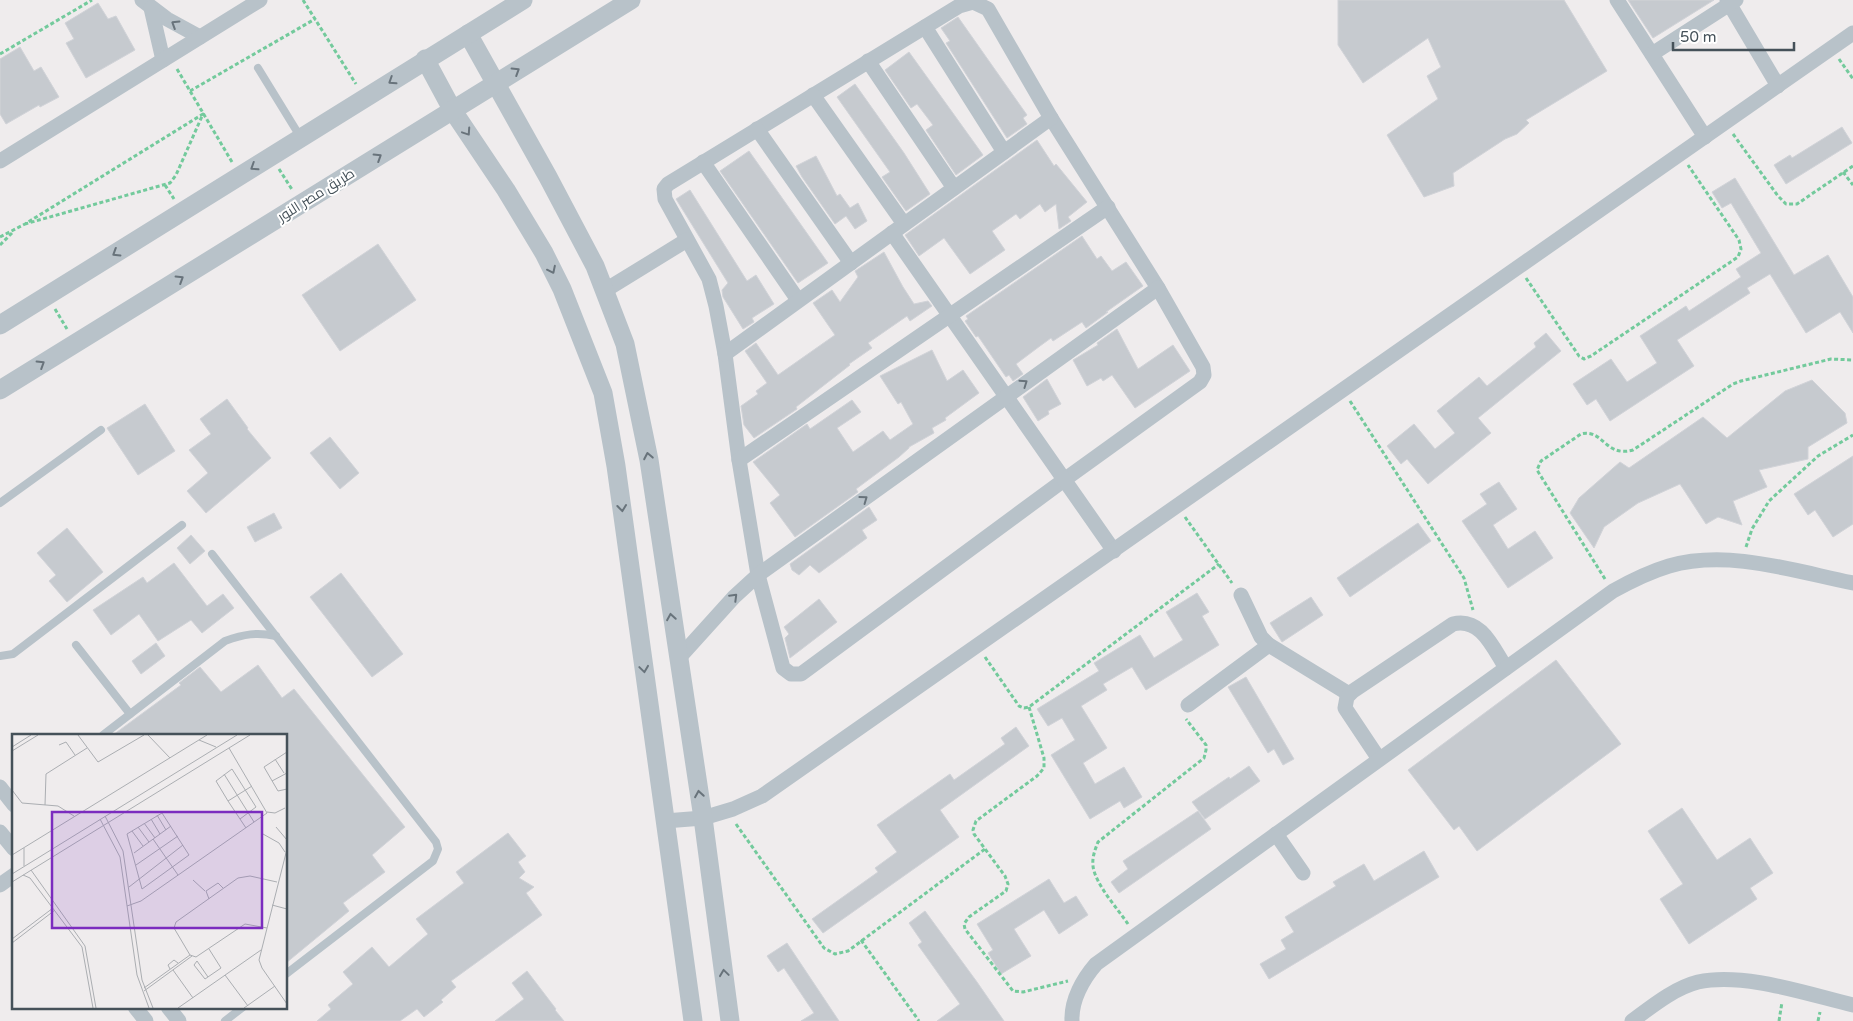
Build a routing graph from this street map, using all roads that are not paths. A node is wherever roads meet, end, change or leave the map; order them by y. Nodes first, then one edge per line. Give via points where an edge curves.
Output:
1 (260, 0) edge
2 (523, 0) edge
3 (631, 0) edge
4 (1617, 0) edge
5 (1731, 2) edge
6 (147, 4) edge
7 (925, 27) junction
8 (1853, 33) edge
9 (468, 34) junction
10 (200, 37) junction
11 (1652, 54) junction
12 (166, 58) junction
13 (425, 59) junction
14 (868, 61) junction
15 (258, 68) dead end
16 (496, 84) junction
17 (1778, 86) junction
18 (813, 95) junction
19 (453, 111) junction
20 (1051, 118) junction
21 (757, 129) junction
22 (1705, 137) junction
23 (301, 138) junction
24 (1004, 152) junction
25 (0, 161) edge
26 (703, 162) junction
27 (954, 188) junction
28 (1108, 207) junction
29 (898, 229) junction
30 (688, 240) junction
31 (851, 263) junction
32 (1158, 288) junction
33 (604, 291) junction
34 (798, 300) junction
35 (950, 316) junction
36 (0, 325) edge
37 (725, 354) junction
38 (0, 390) edge
39 (1006, 396) junction
40 (102, 430) dead end
41 (739, 460) junction
42 (1064, 480) junction
43 (0, 503) edge
44 (182, 525) dead end
45 (1114, 551) junction
46 (212, 554) dead end
47 (758, 575) junction
48 (1853, 583) edge
49 (1241, 596) road end
50 (276, 636) junction
51 (76, 645) dead end
52 (1269, 645) junction
53 (0, 656) edge
54 (678, 659) junction
55 (1506, 668) junction
56 (1349, 694) junction
57 (1188, 706) road end
58 (130, 714) junction
59 (104, 734) edge
60 (1379, 759) junction
61 (0, 787) edge
62 (12, 803) edge
63 (703, 818) junction
64 (665, 821) junction
65 (1276, 834) junction
66 (1303, 873) dead end
67 (12, 876) edge
68 (0, 885) edge
69 (288, 972) edge
70 (1853, 1005) edge
71 (136, 1008) edge
72 (169, 1008) edge
73 (242, 1008) edge
74 (146, 1021) edge
75 (179, 1021) edge
76 (225, 1021) edge
77 (693, 1021) edge
78 (730, 1021) edge
79 (1072, 1021) edge
80 (1632, 1021) edge

1 - 10 street
2 - 9 street
16 -> 3 street, طريق مصر النور
4 - 11 street
5 - 11 street
5 - 17 street
10 -> 6 street
6 - 12 street
7 - 14 street
7 - 20 street via 959,6 974,2 988,9
7 - 24 street
8 - 17 street
9 - 13 street
9 - 16 street
10 - 12 street
11 - 22 street
12 - 25 street
13 - 19 street
13 -> 23 street
14 - 18 street
14 - 27 street
15 - 23 lane
16 - 19 street, طريق مصر النور
16 - 33 street via 595,266
17 - 22 street
18 - 21 street
18 - 29 street
38 -> 19 street, طريق مصر النور
19 -> 64 street via 544,253 562,289 603,393
20 - 24 street
20 - 28 street
21 - 26 street
21 - 31 street
22 - 45 street
23 -> 36 street
24 - 27 street
26 - 30 street via 664,189 665,199
26 - 34 street
27 - 29 street
28 - 32 street
28 - 35 street
29 - 31 street
29 - 35 street
30 - 33 street
30 - 37 street via 709,279
31 - 34 street
39 -> 32 street
32 - 42 street via 1203,367 1204,375 1200,382
54 -> 33 street via 649,460 625,344
34 - 37 street
35 - 39 street
35 - 41 street
37 - 41 street
39 - 42 street
47 -> 39 street
40 - 43 lane
41 - 47 street
42 - 45 street
42 - 47 street via 802,674 792,674 783,668
44 - 53 lane via 13,654
45 - 63 street via 762,796
46 - 50 lane
54 -> 47 street
48 - 55 street via 1742,561 1705,560 1669,566 1613,591
49 - 52 street via 1261,637
50 - 58 lane via 259,632 225,641
50 - 69 lane via 433,837 438,849 433,861
51 - 58 lane
52 - 56 street
52 - 57 street
63 -> 54 street
55 - 56 street via 1481,630 1460,622
55 - 60 street
56 - 60 street via 1345,708
58 - 59 lane
60 - 65 street
61 - 62 street
63 - 64 street
78 -> 63 street
64 - 77 street
65 - 66 street
65 - 79 street via 1096,964 1084,977
67 - 68 street
70 - 80 street via 1754,981 1725,978 1696,982 1671,994
71 - 74 street
72 - 75 street
73 - 76 lane

